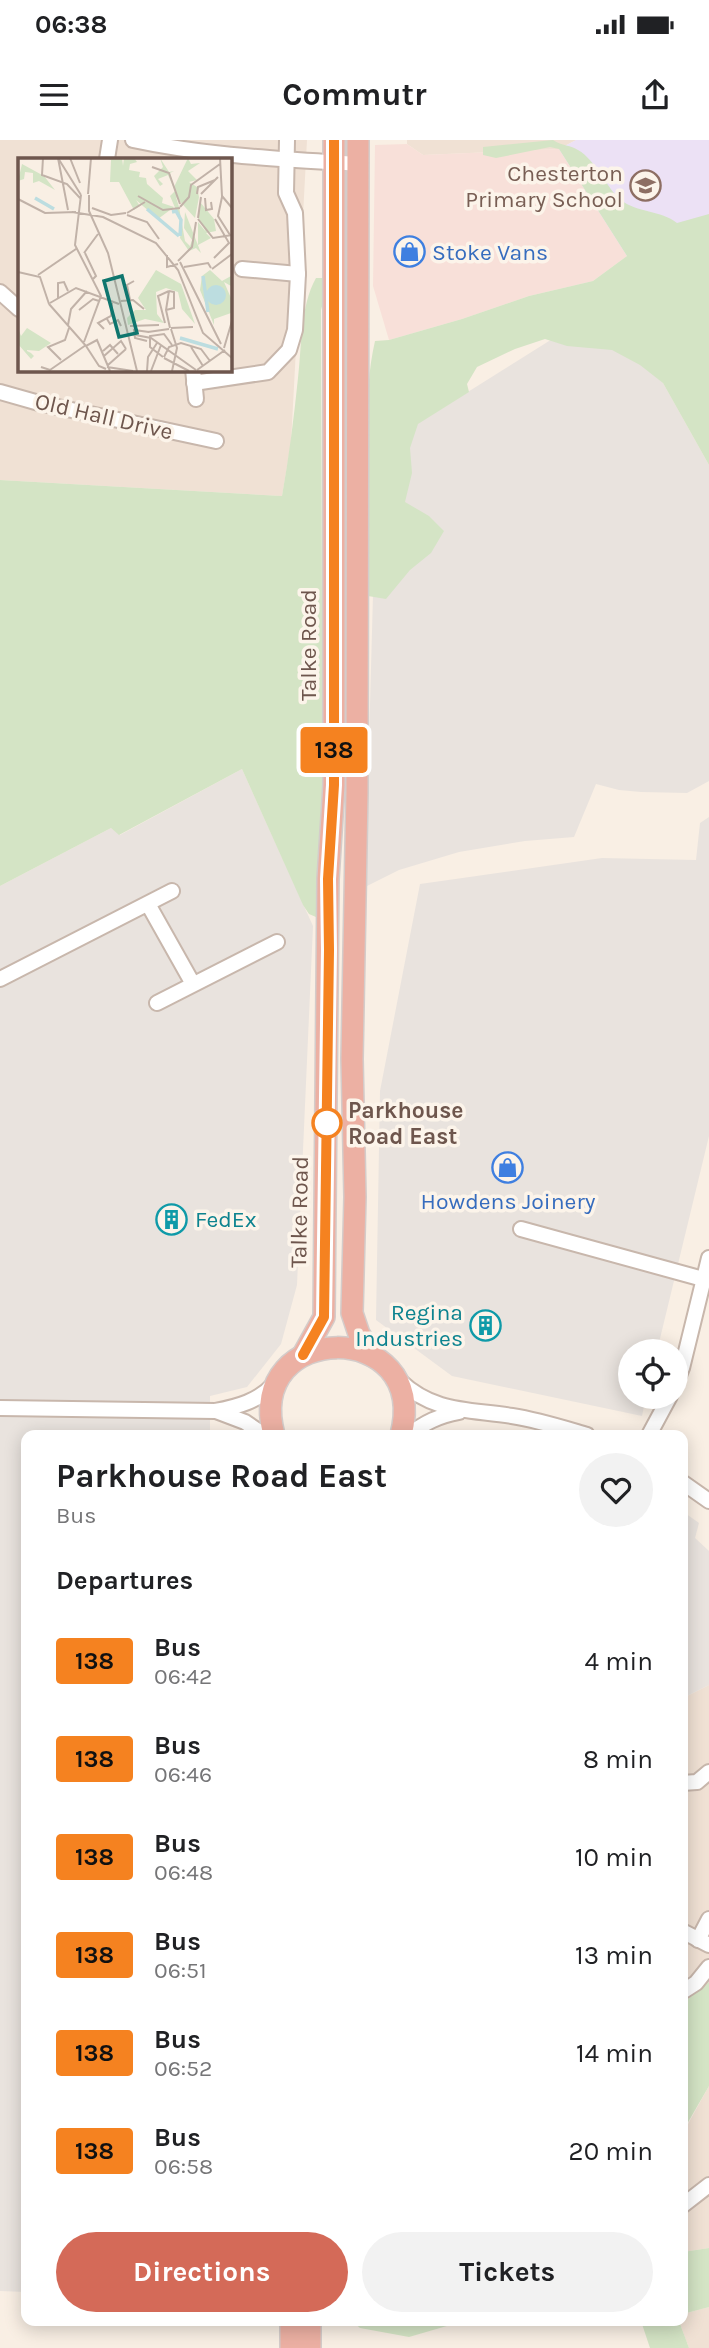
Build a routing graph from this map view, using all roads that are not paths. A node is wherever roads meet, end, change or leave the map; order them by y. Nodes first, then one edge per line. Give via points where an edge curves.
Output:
1 (110, 140) edge
2 (133, 140) edge
3 (287, 140) edge
4 (334, 140) edge
5 (346, 140) edge
6 (358, 140) edge
7 (107, 158) edge
8 (285, 160) junction
9 (345, 163) junction
10 (242, 268) dead end
11 (298, 274) junction
12 (0, 292) edge
13 (18, 297) edge
14 (18, 308) edge
15 (193, 376) edge
16 (0, 392) edge
17 (196, 399) dead end
18 (210, 444) dead end
19 (173, 891) dead end
20 (148, 904) junction
21 (278, 942) dead end
22 (0, 979) edge
23 (193, 984) junction
24 (157, 1003) dead end
25 (521, 1228) dead end
26 (709, 1258) edge
27 (703, 1279) junction
28 (688, 1342) edge
29 (303, 1355) junction
30 (373, 1356) junction
31 (390, 1371) junction
32 (282, 1375) junction
33 (0, 1408) edge
34 (663, 1409) edge
35 (215, 1411) junction
36 (467, 1411) junction
37 (257, 1430) edge
38 (274, 1430) edge
39 (402, 1430) edge
40 (415, 1430) edge
41 (568, 1430) edge
42 (652, 1430) edge
43 (688, 1486) edge
44 (709, 1501) edge
45 (709, 1772) edge
46 (688, 1783) edge
47 (709, 1919) edge
48 (703, 1942) edge
49 (709, 1967) edge
50 (688, 1988) edge
51 (709, 2185) edge
52 (688, 2202) edge
53 (688, 2209) edge
54 (695, 2217) dead end
55 (306, 2327) edge
56 (291, 2348) edge

1 - 7 street
2 - 8 street via 181,150
3 - 8 street
4 - 9 highway, Talke Road
5 - 9 highway, Talke Road
6 - 9 highway, Talke Road
8 - 9 street
8 - 11 street via 286,193 295,213
9 - 29 highway, Talke Road via 334,785 328,879 324,1317
9 - 30 highway, Talke Road via 359,348 352,1313
10 - 11 street
11 - 15 street via 295,330 289,350 268,372
12 - 13 street
12 - 14 street
15 - 17 street
16 - 18 street, Old Hall Drive
19 - 20 street
20 - 22 street
20 - 23 street
21 - 23 street
23 - 24 street
25 - 27 street
26 - 27 street
27 - 28 street
29 - 30 highway via 338,1346
29 - 32 highway
30 - 31 highway
31 - 36 street via 415,1395
31 - 39 highway via 404,1402
32 - 35 street via 254,1399
32 - 38 highway via 271,1404
33 - 35 street
34 - 42 street
35 - 37 street
36 - 40 street via 438,1417
36 - 41 street via 513,1416
43 - 44 street
45 - 46 street via 697,1782
47 - 48 street
49 - 50 street
51 - 52 street
53 - 54 street
55 - 56 highway

